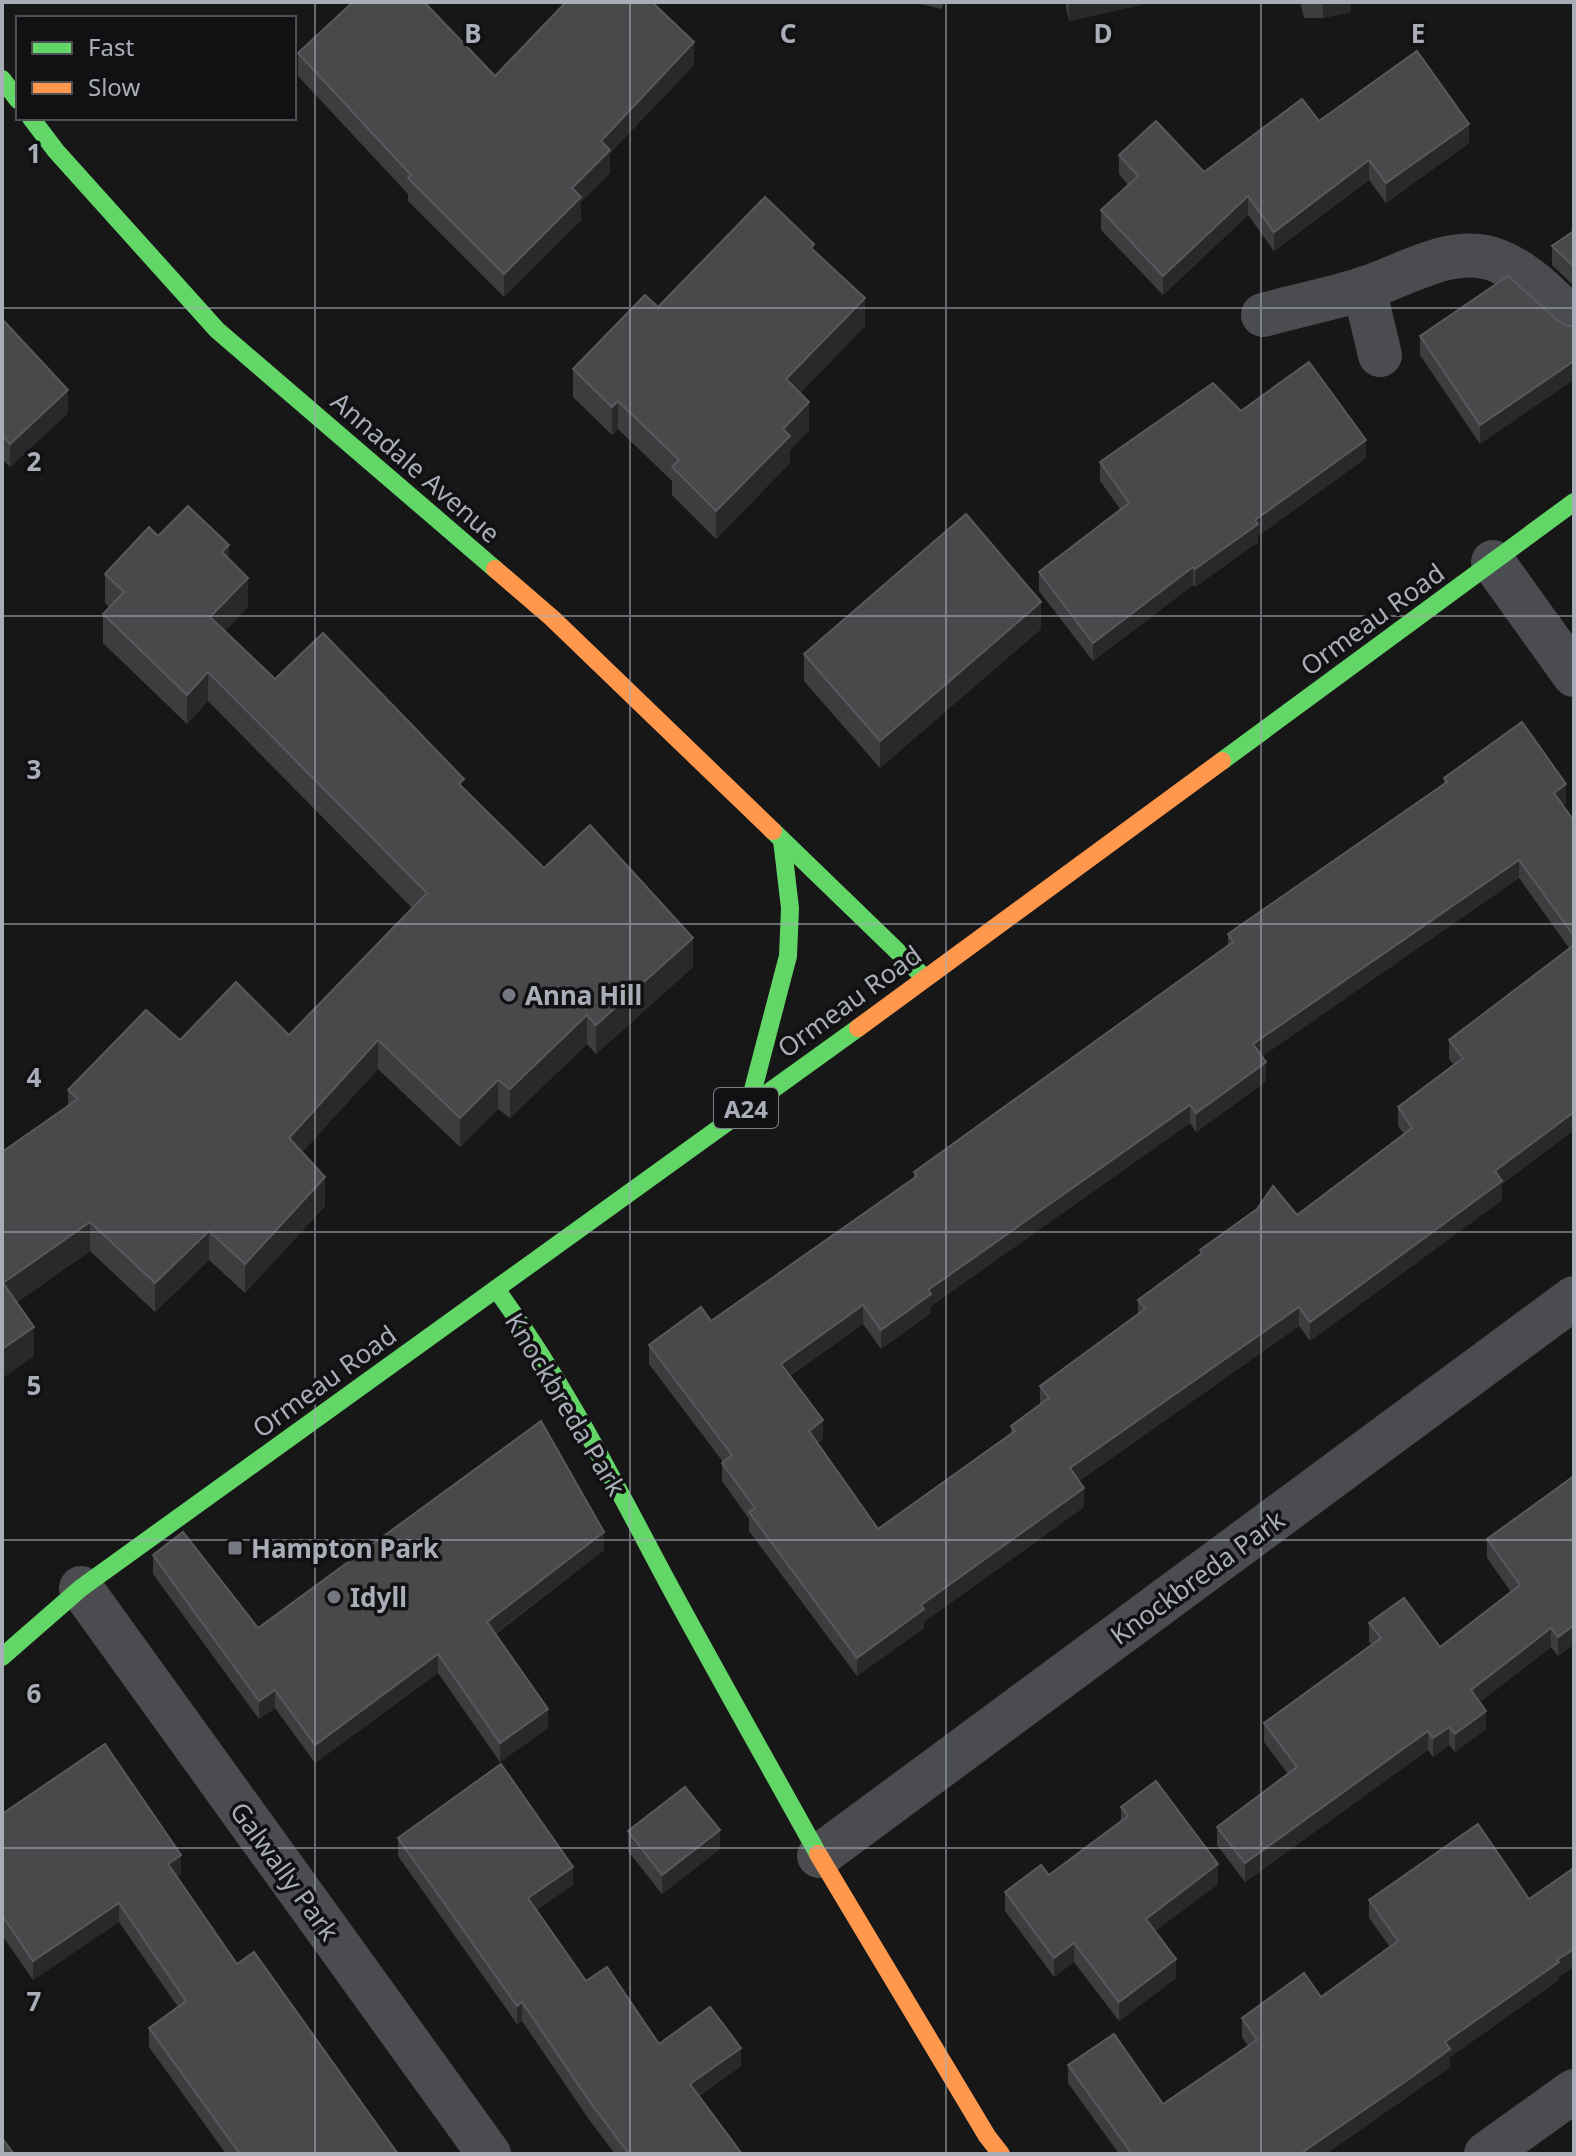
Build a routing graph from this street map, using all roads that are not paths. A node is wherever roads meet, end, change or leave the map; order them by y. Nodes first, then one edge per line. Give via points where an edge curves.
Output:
1 (2, 79) edge
2 (16, 97) edge
3 (33, 120) edge
4 (1364, 288) junction
5 (1263, 315) dead end
6 (1574, 321) edge
7 (1380, 355) dead end
8 (1574, 502) edge
9 (1493, 562) junction
10 (1574, 675) edge
11 (782, 840) junction
12 (925, 978) junction
13 (749, 1105) junction
14 (496, 1289) junction
15 (1574, 1298) edge
16 (81, 1588) junction
17 (2, 1657) edge
18 (819, 1856) junction
19 (1574, 2091) edge
20 (489, 2154) edge
21 (1001, 2154) edge
22 (1486, 2154) edge

1 - 2 street
3 - 11 street, Annadale Avenue via 217,330 552,618
4 - 5 street
4 - 6 street via 1470,255 1496,260 1529,278
4 - 7 street
8 - 9 street, Ormeau Road / A24
9 - 10 street
9 - 12 street, Ormeau Road / A24
11 - 12 street, Annadale Avenue
11 - 13 street via 790,908 788,956
12 - 13 street, Ormeau Road / A24
13 - 14 street, Ormeau Road / A24
14 - 16 street, Ormeau Road / A24
14 - 18 street, Knockbreda Park via 537,1345 597,1447
15 - 18 street, Knockbreda Park
16 - 17 street, Ormeau Road / A24
16 - 20 street, Galwally Park
18 - 21 street, Knockbreda Park
19 - 22 street

